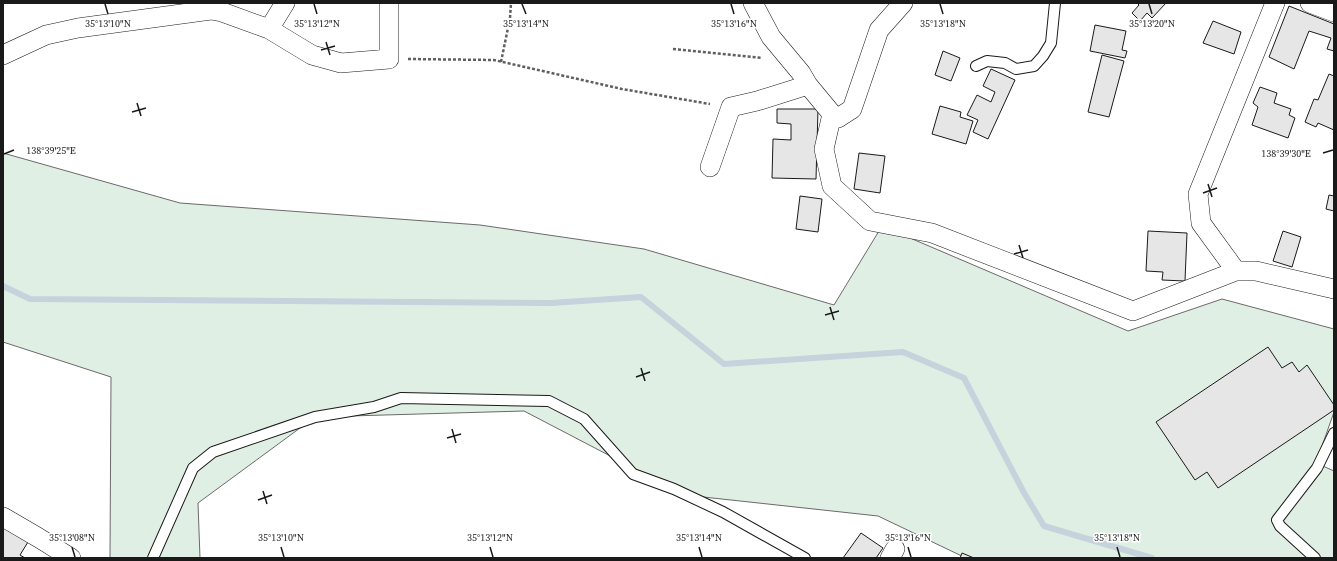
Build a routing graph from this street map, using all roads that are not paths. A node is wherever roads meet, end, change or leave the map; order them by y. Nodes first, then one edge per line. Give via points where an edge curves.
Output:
1 (285, 3) edge
2 (389, 3) edge
3 (753, 3) edge
4 (903, 3) edge
5 (1055, 3) edge
6 (1275, 3) edge
7 (1310, 3) edge
8 (1334, 12) edge
9 (269, 29) junction
10 (3, 54) edge
11 (976, 66) dead end
12 (808, 85) junction
13 (832, 114) junction
14 (710, 167) dead end
15 (1236, 271) junction
16 (1334, 289) edge
17 (1334, 433) edge
18 (3, 517) edge
19 (71, 558) edge
20 (153, 558) edge
21 (805, 558) edge
22 (1315, 558) edge

1 - 9 street
2 - 9 street via 389,59 334,61 312,55
3 - 12 street via 771,37
4 - 13 street via 879,30 852,109 838,118
5 - 11 lane via 1051,43 1034,66 1016,69 1005,63 988,61
6 - 15 street via 1198,194 1201,222
7 - 8 street
9 - 10 street via 211,10 54,33
12 - 13 street
12 - 14 street via 731,107
13 - 15 street via 824,149 832,186 870,221 932,233 1133,311
15 - 16 street via 1256,271
17 - 22 lane via 1317,468 1277,520 1280,526
18 - 19 street
20 - 21 lane via 193,468 213,452 315,418 374,407 401,398 549,401 584,419 634,474 724,512

